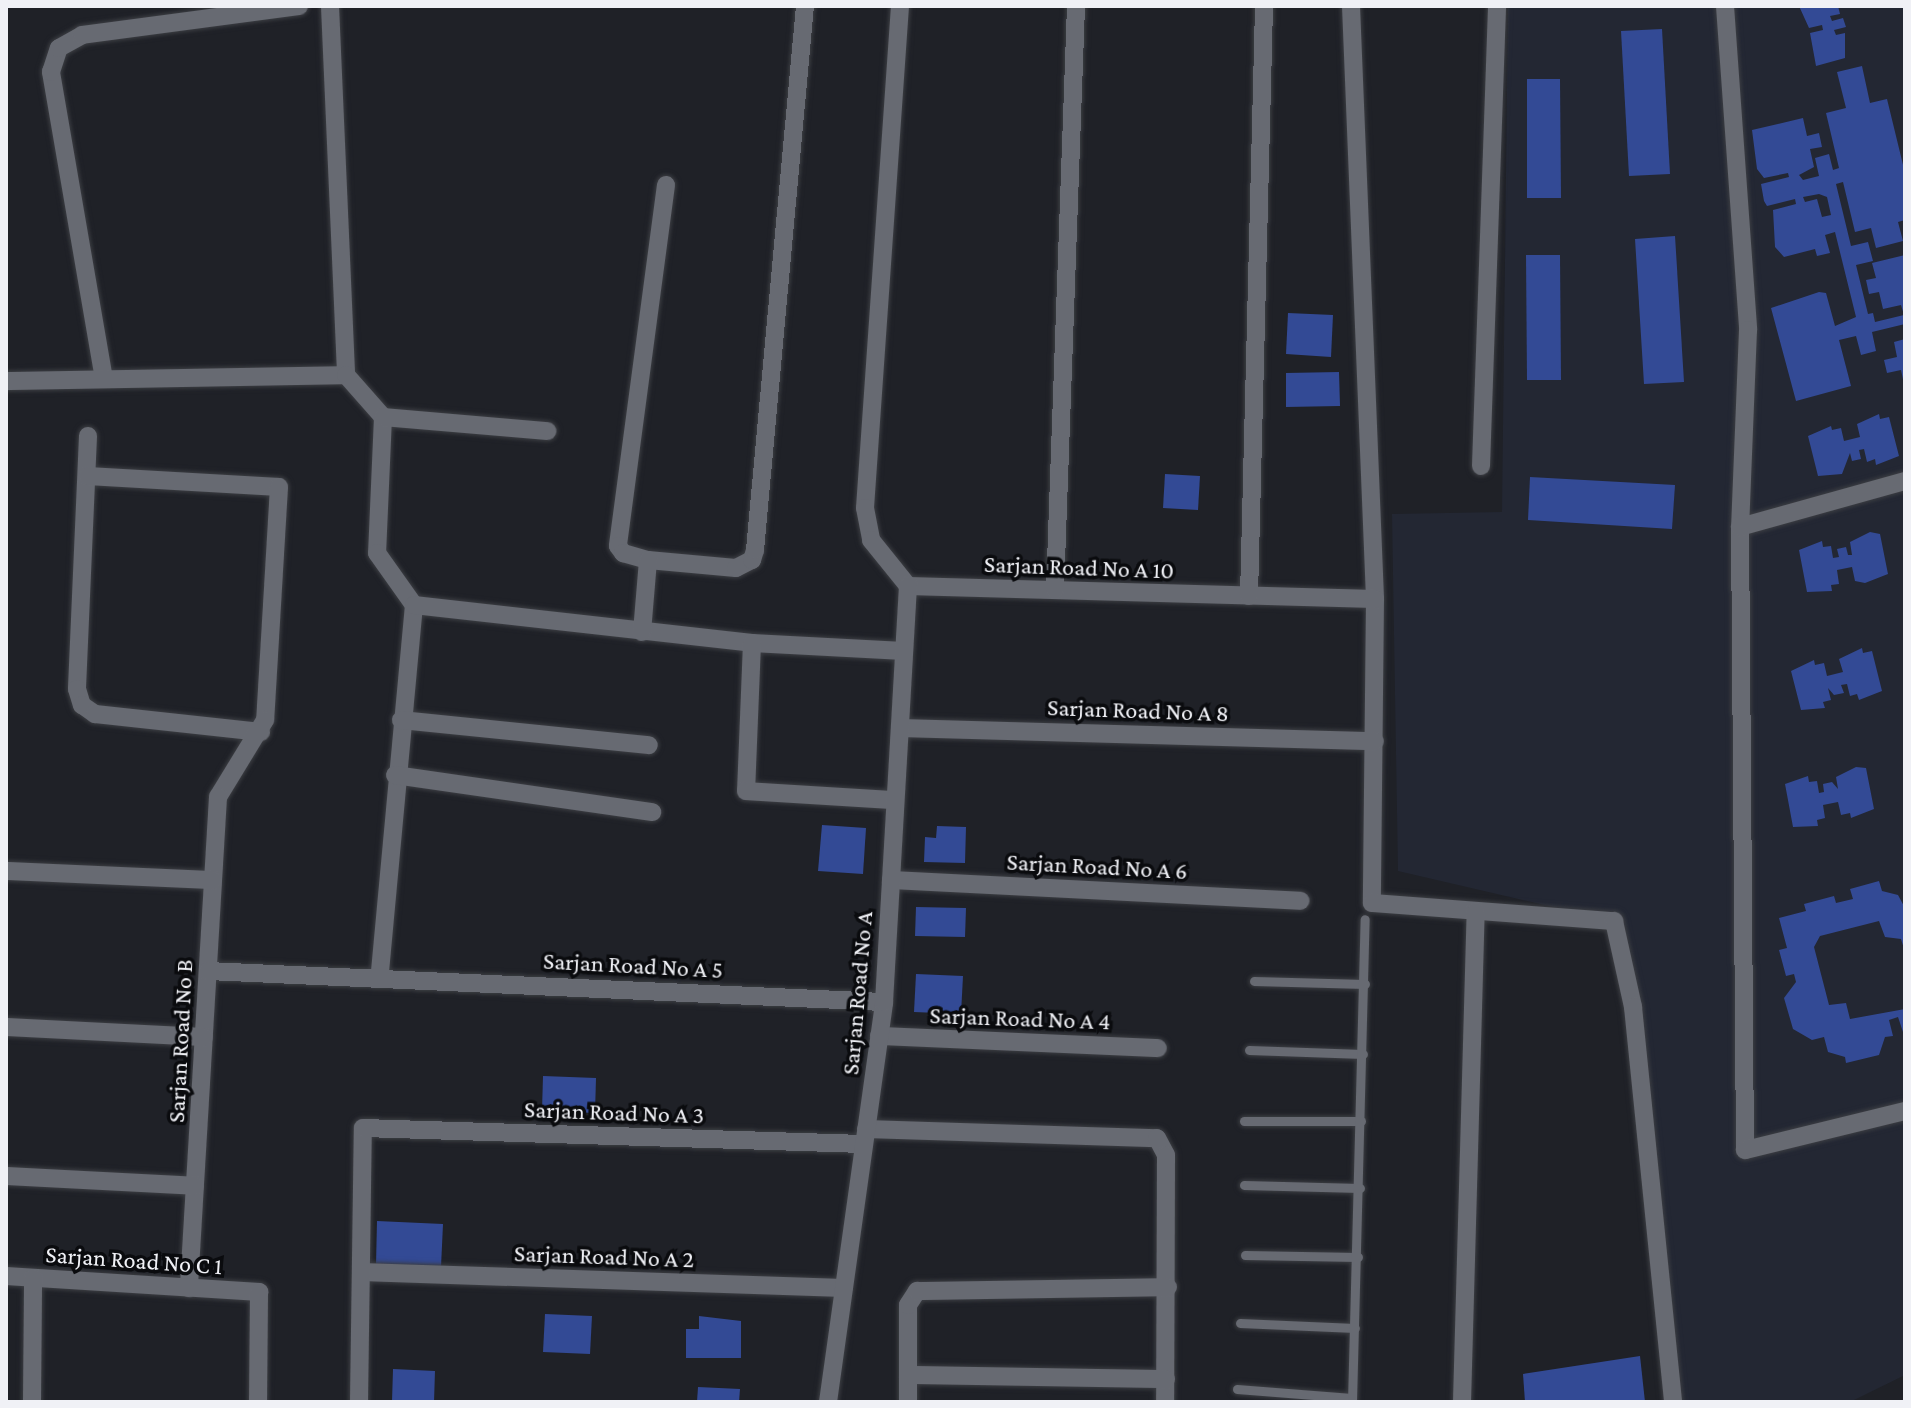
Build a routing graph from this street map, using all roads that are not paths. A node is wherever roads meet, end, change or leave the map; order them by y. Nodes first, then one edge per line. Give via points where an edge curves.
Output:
1 (299, 6) edge
2 (330, 6) edge
3 (805, 6) edge
4 (900, 6) edge
5 (1076, 6) edge
6 (1264, 6) edge
7 (1351, 6) edge
8 (1497, 6) edge
9 (1725, 6) edge
10 (666, 185) dead end
11 (346, 375) junction
12 (104, 379) junction
13 (6, 381) edge
14 (383, 417) junction
15 (547, 431) dead end
16 (88, 436) dead end
17 (1481, 466) dead end
18 (88, 476) junction
19 (1905, 481) edge
20 (1740, 527) junction
21 (648, 560) junction
22 (908, 586) junction
23 (1055, 590) junction
24 (1249, 596) junction
25 (1375, 599) junction
26 (414, 605) junction
27 (642, 632) junction
28 (752, 643) junction
29 (904, 651) junction
30 (401, 720) junction
31 (900, 728) junction
32 (261, 732) junction
33 (1375, 741) junction
34 (649, 745) dead end
35 (395, 775) junction
36 (895, 800) junction
37 (652, 812) dead end
38 (6, 871) edge
39 (213, 880) junction
40 (891, 880) junction
41 (1300, 901) dead end
42 (1476, 911) junction
43 (1365, 919) dead end
44 (208, 971) junction
45 (380, 975) junction
46 (1254, 981) dead end
47 (1365, 984) junction
48 (884, 1002) junction
49 (6, 1027) edge
50 (879, 1036) junction
51 (204, 1037) junction
52 (1158, 1048) dead end
53 (1249, 1050) dead end
54 (1363, 1054) junction
55 (1905, 1111) edge
56 (1244, 1121) dead end
57 (1361, 1121) junction
58 (865, 1136) junction
59 (6, 1176) edge
60 (1244, 1185) dead end
61 (195, 1186) junction
62 (1360, 1188) junction
63 (1245, 1255) dead end
64 (1358, 1257) junction
65 (361, 1272) junction
66 (6, 1276) edge
67 (33, 1278) junction
68 (1168, 1287) junction
69 (189, 1288) junction
70 (844, 1288) junction
71 (1240, 1323) dead end
72 (1355, 1328) junction
73 (908, 1375) junction
74 (1166, 1379) junction
75 (1237, 1389) dead end
76 (1352, 1400) edge
77 (32, 1402) edge
78 (258, 1402) edge
79 (359, 1402) edge
80 (828, 1402) edge
81 (908, 1402) edge
82 (1165, 1402) edge
83 (1462, 1402) edge
84 (1673, 1402) edge

1 - 12 street via 82,35 59,48 51,72
2 - 11 street
3 - 21 street via 755,550 752,560 736,568
4 - 22 street via 865,508 871,540
5 - 23 street
6 - 24 street
7 - 25 street
8 - 17 street
9 - 20 street via 1748,330
10 - 21 street via 617,536 623,553
11 - 12 street
11 - 14 street
12 - 13 street
14 - 15 street
14 - 26 street via 377,553
16 - 18 street
18 - 32 street via 77,689 82,705 95,714
18 - 32 street via 279,487 267,708
19 - 20 street
20 - 55 street via 1745,1150
21 - 27 street
22 - 23 street, Sarjan Road No A 10
22 - 29 street, Sarjan Road No A
23 - 24 street, Sarjan Road No A 10
24 - 25 street, Sarjan Road No A 10
25 - 33 street
26 - 27 street
26 - 30 street
27 - 28 street
28 - 29 street
28 - 36 street via 746,791
29 - 31 street, Sarjan Road No A
30 - 34 street
30 - 35 street
31 - 33 street, Sarjan Road No A 8
31 - 36 street, Sarjan Road No A
32 - 39 street, Sarjan Road No B via 227,776 218,797
33 - 42 street via 1372,903
35 - 37 street
35 - 45 street
36 - 40 street, Sarjan Road No A
38 - 39 street
39 - 44 street, Sarjan Road No B
40 - 41 street, Sarjan Road No A 6
40 - 48 street, Sarjan Road No A
42 - 83 street
42 - 84 street via 1614,921 1633,1007
43 - 47 lane
44 - 45 street, Sarjan Road No A 5
44 - 51 street, Sarjan Road No B
45 - 48 street, Sarjan Road No A 5
46 - 47 lane
47 - 54 lane
48 - 50 street, Sarjan Road No A
49 - 51 street
50 - 52 street, Sarjan Road No A 4
50 - 58 street, Sarjan Road No A
51 - 61 street, Sarjan Road No B
53 - 54 lane
54 - 57 lane
56 - 57 lane
57 - 62 lane
58 - 65 street, Sarjan Road No A 3 via 363,1128
58 - 68 street, Sarjan Road No A 3 via 1157,1138 1166,1155
58 - 70 street, Sarjan Road No A
59 - 61 street
60 - 62 lane
61 - 69 street, Sarjan Road No B
62 - 64 lane
63 - 64 lane
64 - 72 lane
65 - 70 street, Sarjan Road No A 2
65 - 79 street
66 - 67 street, Sarjan Road No C 1
67 - 69 street, Sarjan Road No C 1
67 - 77 street
68 - 73 street via 917,1291 908,1305
68 - 74 street
69 - 78 street, Sarjan Road No C 1 via 259,1292
70 - 80 street, Sarjan Road No A
71 - 72 lane
72 - 76 lane
73 - 74 street
73 - 81 street
74 - 82 street
75 - 76 lane

